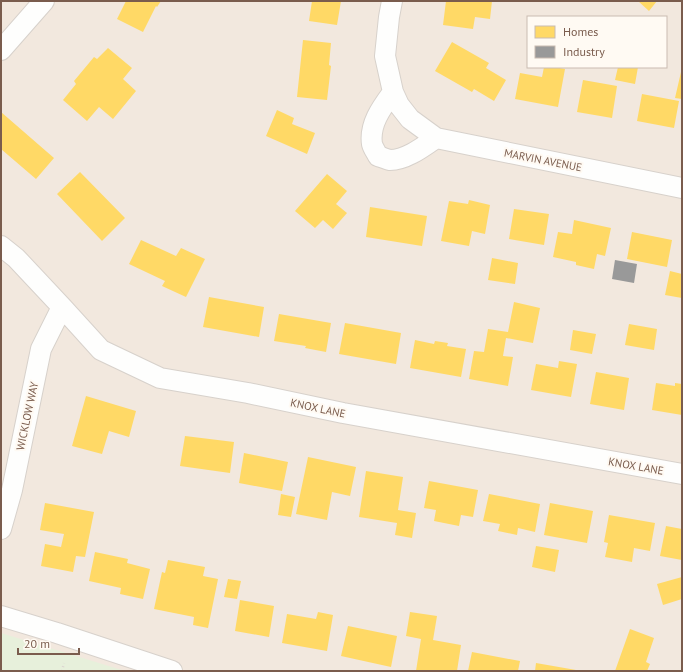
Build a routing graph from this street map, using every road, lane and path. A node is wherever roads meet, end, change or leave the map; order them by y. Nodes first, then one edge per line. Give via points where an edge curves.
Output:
1 (44, 1) edge
2 (392, 1) edge
3 (1, 50) edge
4 (393, 92) junction
5 (436, 138) junction
6 (682, 188) edge
7 (1, 246) edge
8 (62, 307) junction
9 (682, 474) edge
10 (1, 529) edge
11 (1, 616) edge
12 (64, 663) dead end
13 (62, 671) edge
14 (172, 671) edge

1 - 3 street
2 - 4 street, MARVIN AVENUE via 385,56
4 - 5 street, MARVIN AVENUE via 410,119
4 - 5 street via 380,110 372,130 372,146 378,156 390,160 401,158 416,152
5 - 6 street, MARVIN AVENUE
7 - 8 street, KNOX LANE via 16,258
8 - 9 street, KNOX LANE via 101,350 160,378
8 - 10 street, WICKLOW WAY via 41,349 12,490
11 - 14 street
12 - 13 path

